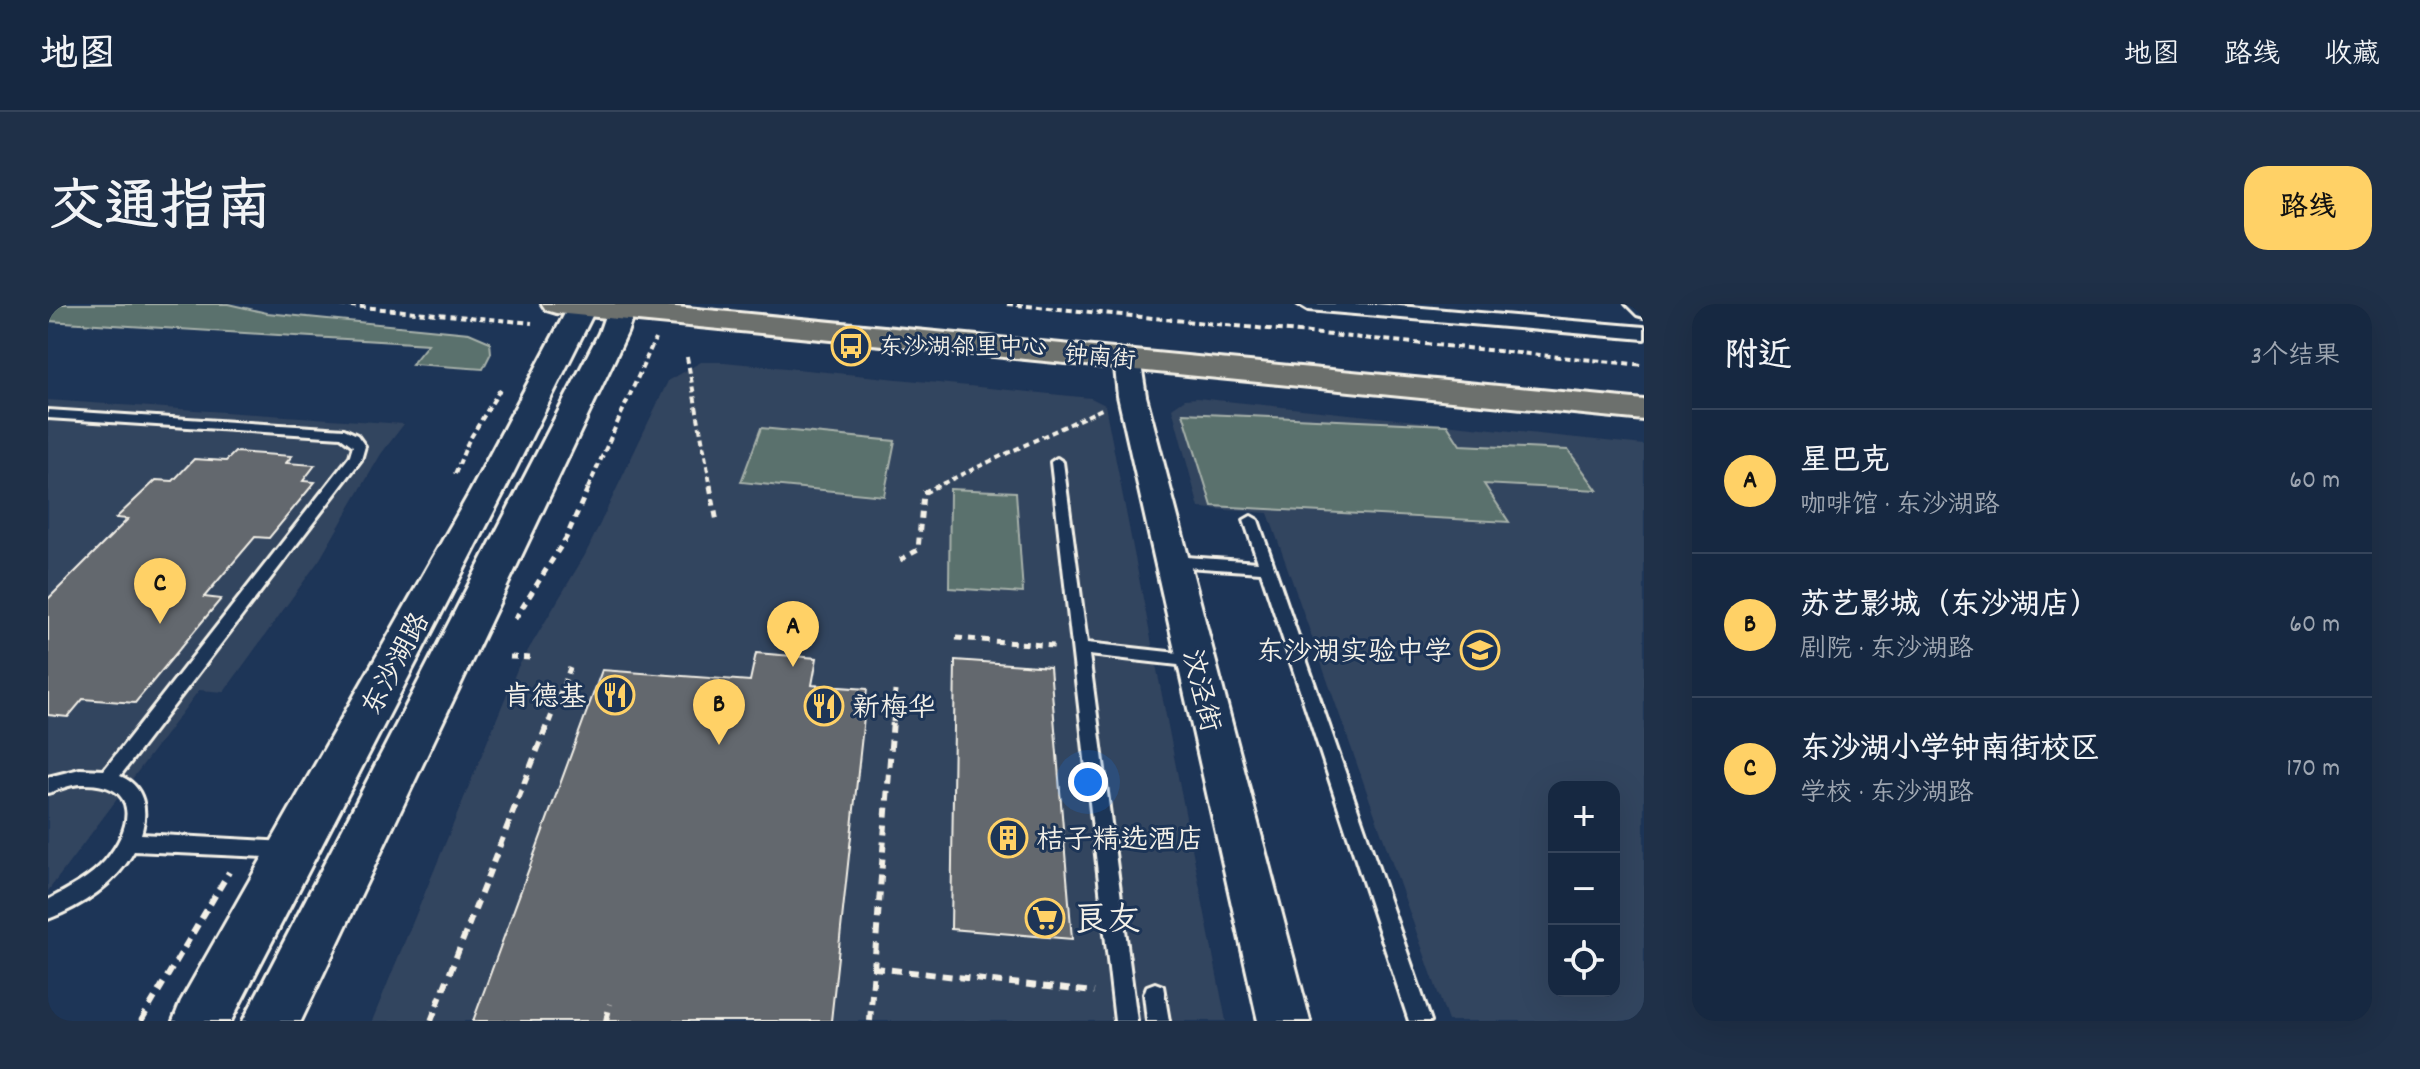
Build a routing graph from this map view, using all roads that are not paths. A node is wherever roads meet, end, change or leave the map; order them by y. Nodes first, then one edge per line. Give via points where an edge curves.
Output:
1 (1308, 304) edge
2 (1636, 304) edge
3 (574, 305) edge
4 (622, 307) edge
5 (1644, 311) edge
6 (1006, 312) edge
7 (1644, 333) edge
8 (1127, 358) junction
9 (1644, 382) edge
10 (1644, 410) edge
11 (48, 414) edge
12 (1057, 462) dead end
13 (1251, 520) dead end
14 (1172, 561) junction
15 (1266, 567) junction
16 (1081, 648) junction
17 (1196, 661) junction
18 (108, 778) junction
19 (48, 785) edge
20 (129, 842) junction
21 (293, 850) junction
22 (48, 910) edge
23 (1155, 994) dead end
24 (201, 1021) edge
25 (271, 1021) edge
26 (1126, 1021) edge
27 (1158, 1021) edge
28 (1284, 1021) edge
29 (1420, 1021) edge

1 - 7 street
2 - 5 street
3 - 4 main road, 钟南街
3 - 21 main road, 东沙湖路 via 494,479
4 - 8 main road, 钟南街
4 - 25 main road, 东沙湖路
6 - 9 main road, 钟南街
8 - 10 main road, 钟南街
8 - 14 street, 汶泾街
11 - 18 lane via 344,433 359,446 356,457
12 - 16 lane
13 - 15 lane
14 - 15 lane
14 - 17 street, 汶泾街
15 - 29 lane
16 - 17 lane
16 - 26 lane
17 - 28 street, 汶泾街
18 - 19 lane via 82,776
18 - 20 lane via 130,789 137,803
20 - 21 lane
20 - 22 lane via 82,893
21 - 24 main road, 东沙湖路
23 - 27 lane

